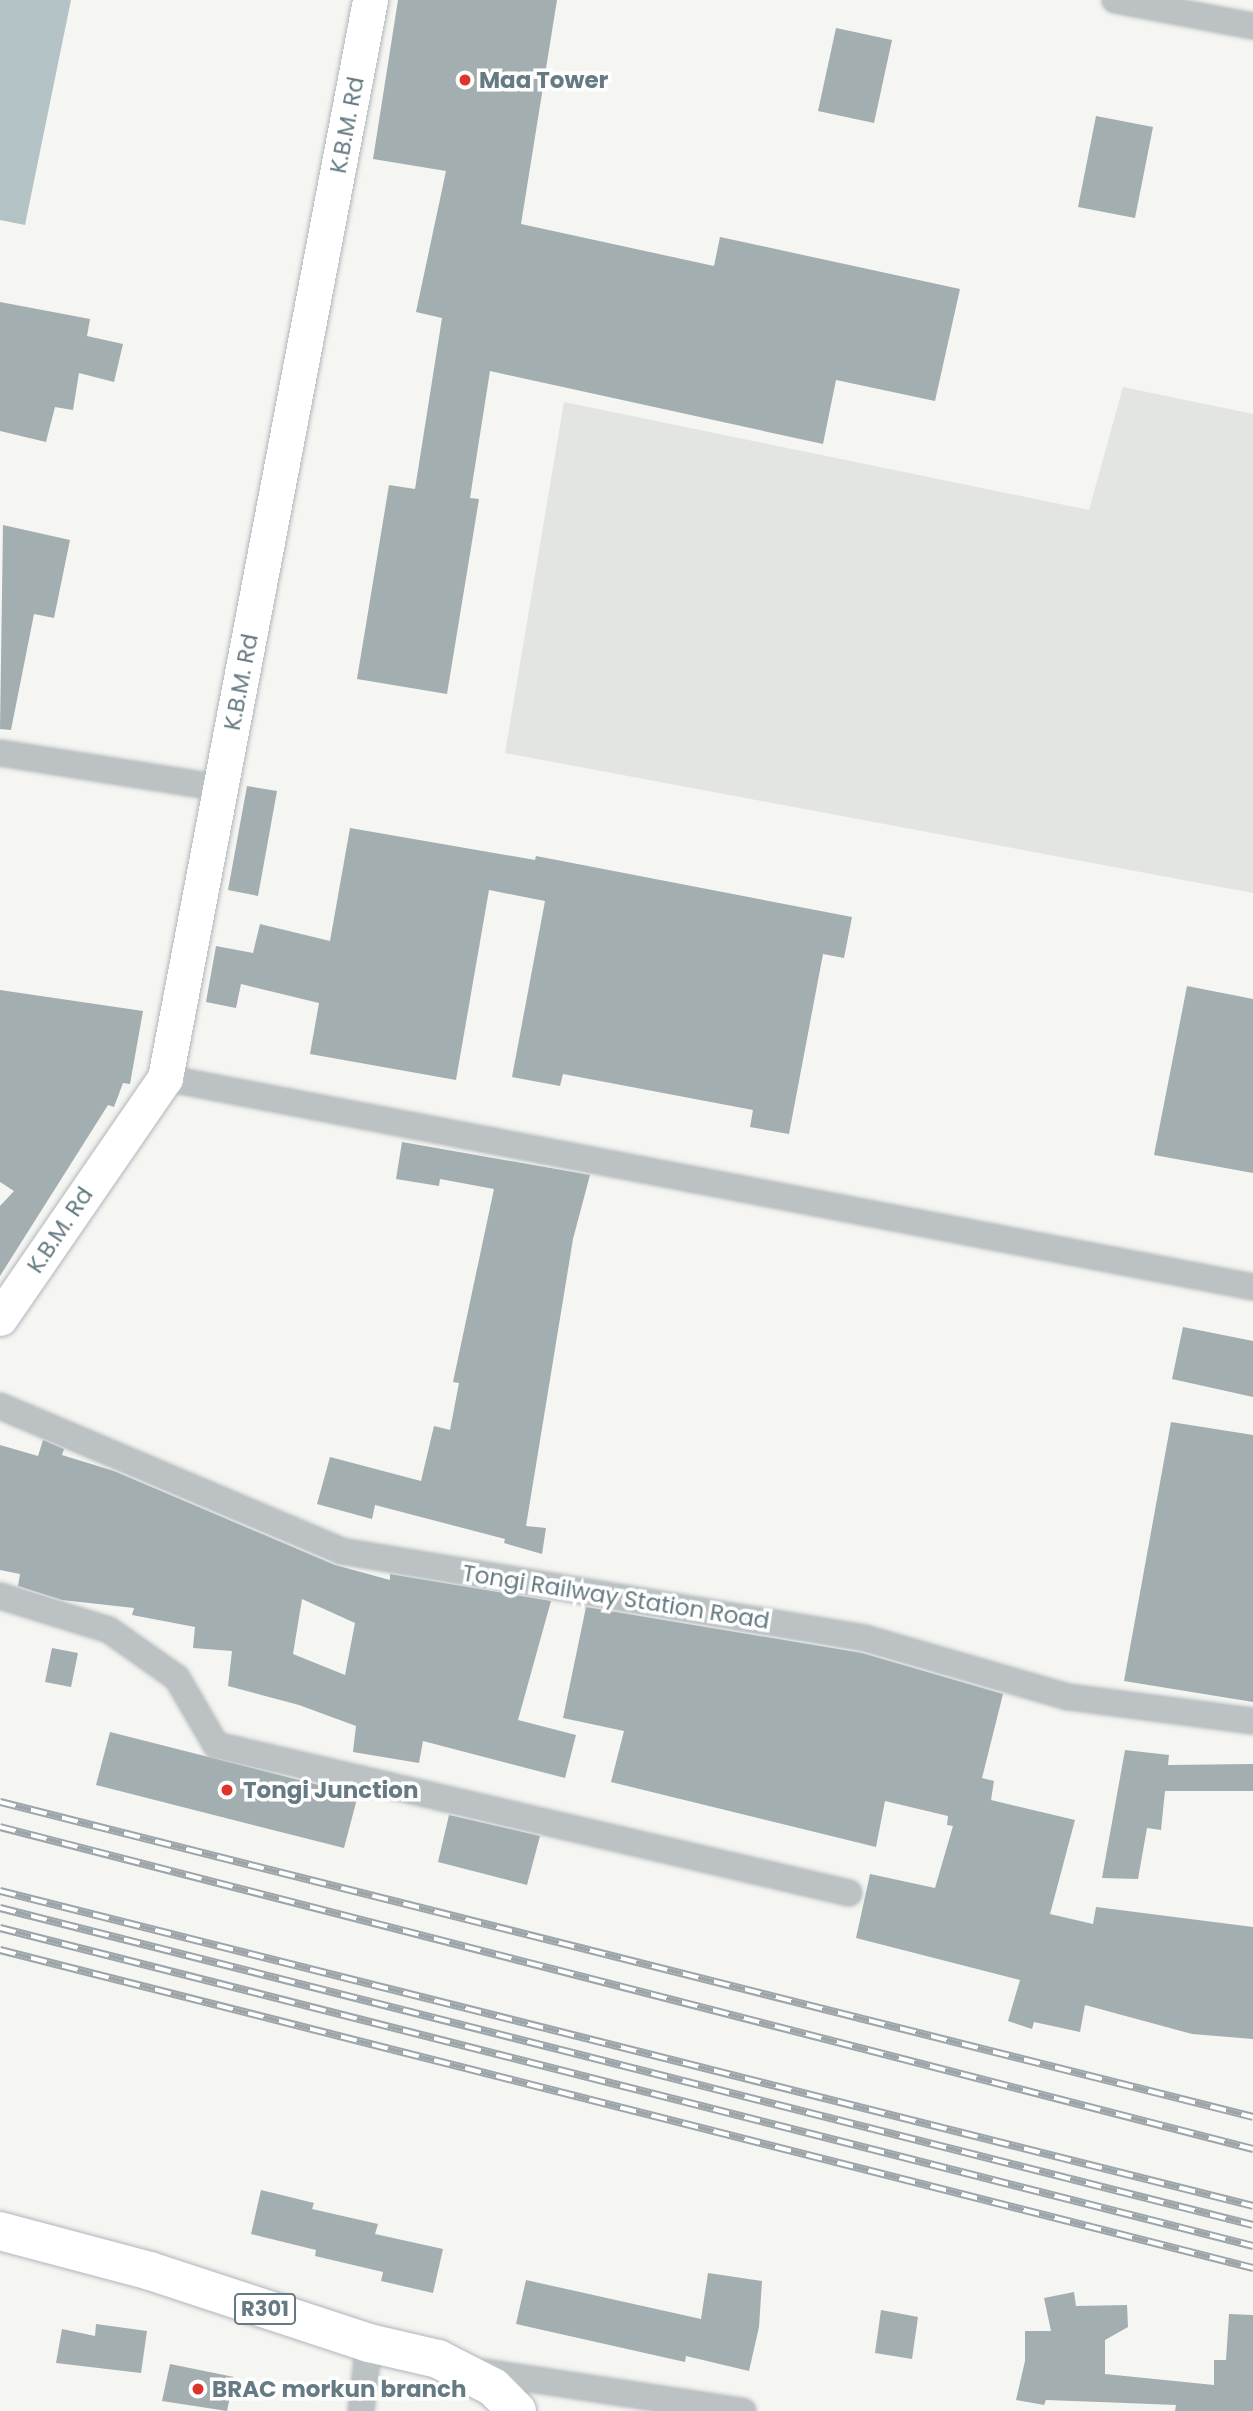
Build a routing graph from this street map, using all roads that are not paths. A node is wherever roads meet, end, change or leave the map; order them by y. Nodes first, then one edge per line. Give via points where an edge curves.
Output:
1 (370, 0) edge
2 (1115, 0) edge
3 (1253, 26) edge
4 (0, 753) edge
5 (221, 788) junction
6 (165, 1077) junction
7 (1253, 1287) edge
8 (0, 1318) edge
9 (0, 1406) edge
10 (0, 1595) edge
11 (1253, 1721) edge
12 (849, 1894) dead end
13 (0, 2207) edge
14 (0, 2231) edge
15 (0, 2258) edge
16 (150, 2271) junction
17 (369, 2343) junction
18 (466, 2370) junction
19 (361, 2411) edge
20 (517, 2411) edge
21 (743, 2411) edge

1 - 5 street, K.B.M. Rd
2 - 3 street
4 - 5 street
5 - 6 street, K.B.M. Rd
6 - 7 street
6 - 8 street, K.B.M. Rd
9 - 11 street, Tongi Railway Station Road via 341,1551 864,1638 1068,1697
10 - 12 street via 109,1630 177,1678 216,1745
13 - 16 main road, R301
14 - 16 main road, R301
15 - 16 main road, R301
16 - 17 main road, R301
17 - 18 main road, R301 via 438,2358
17 - 19 street
18 - 20 main road, R301
18 - 21 street

